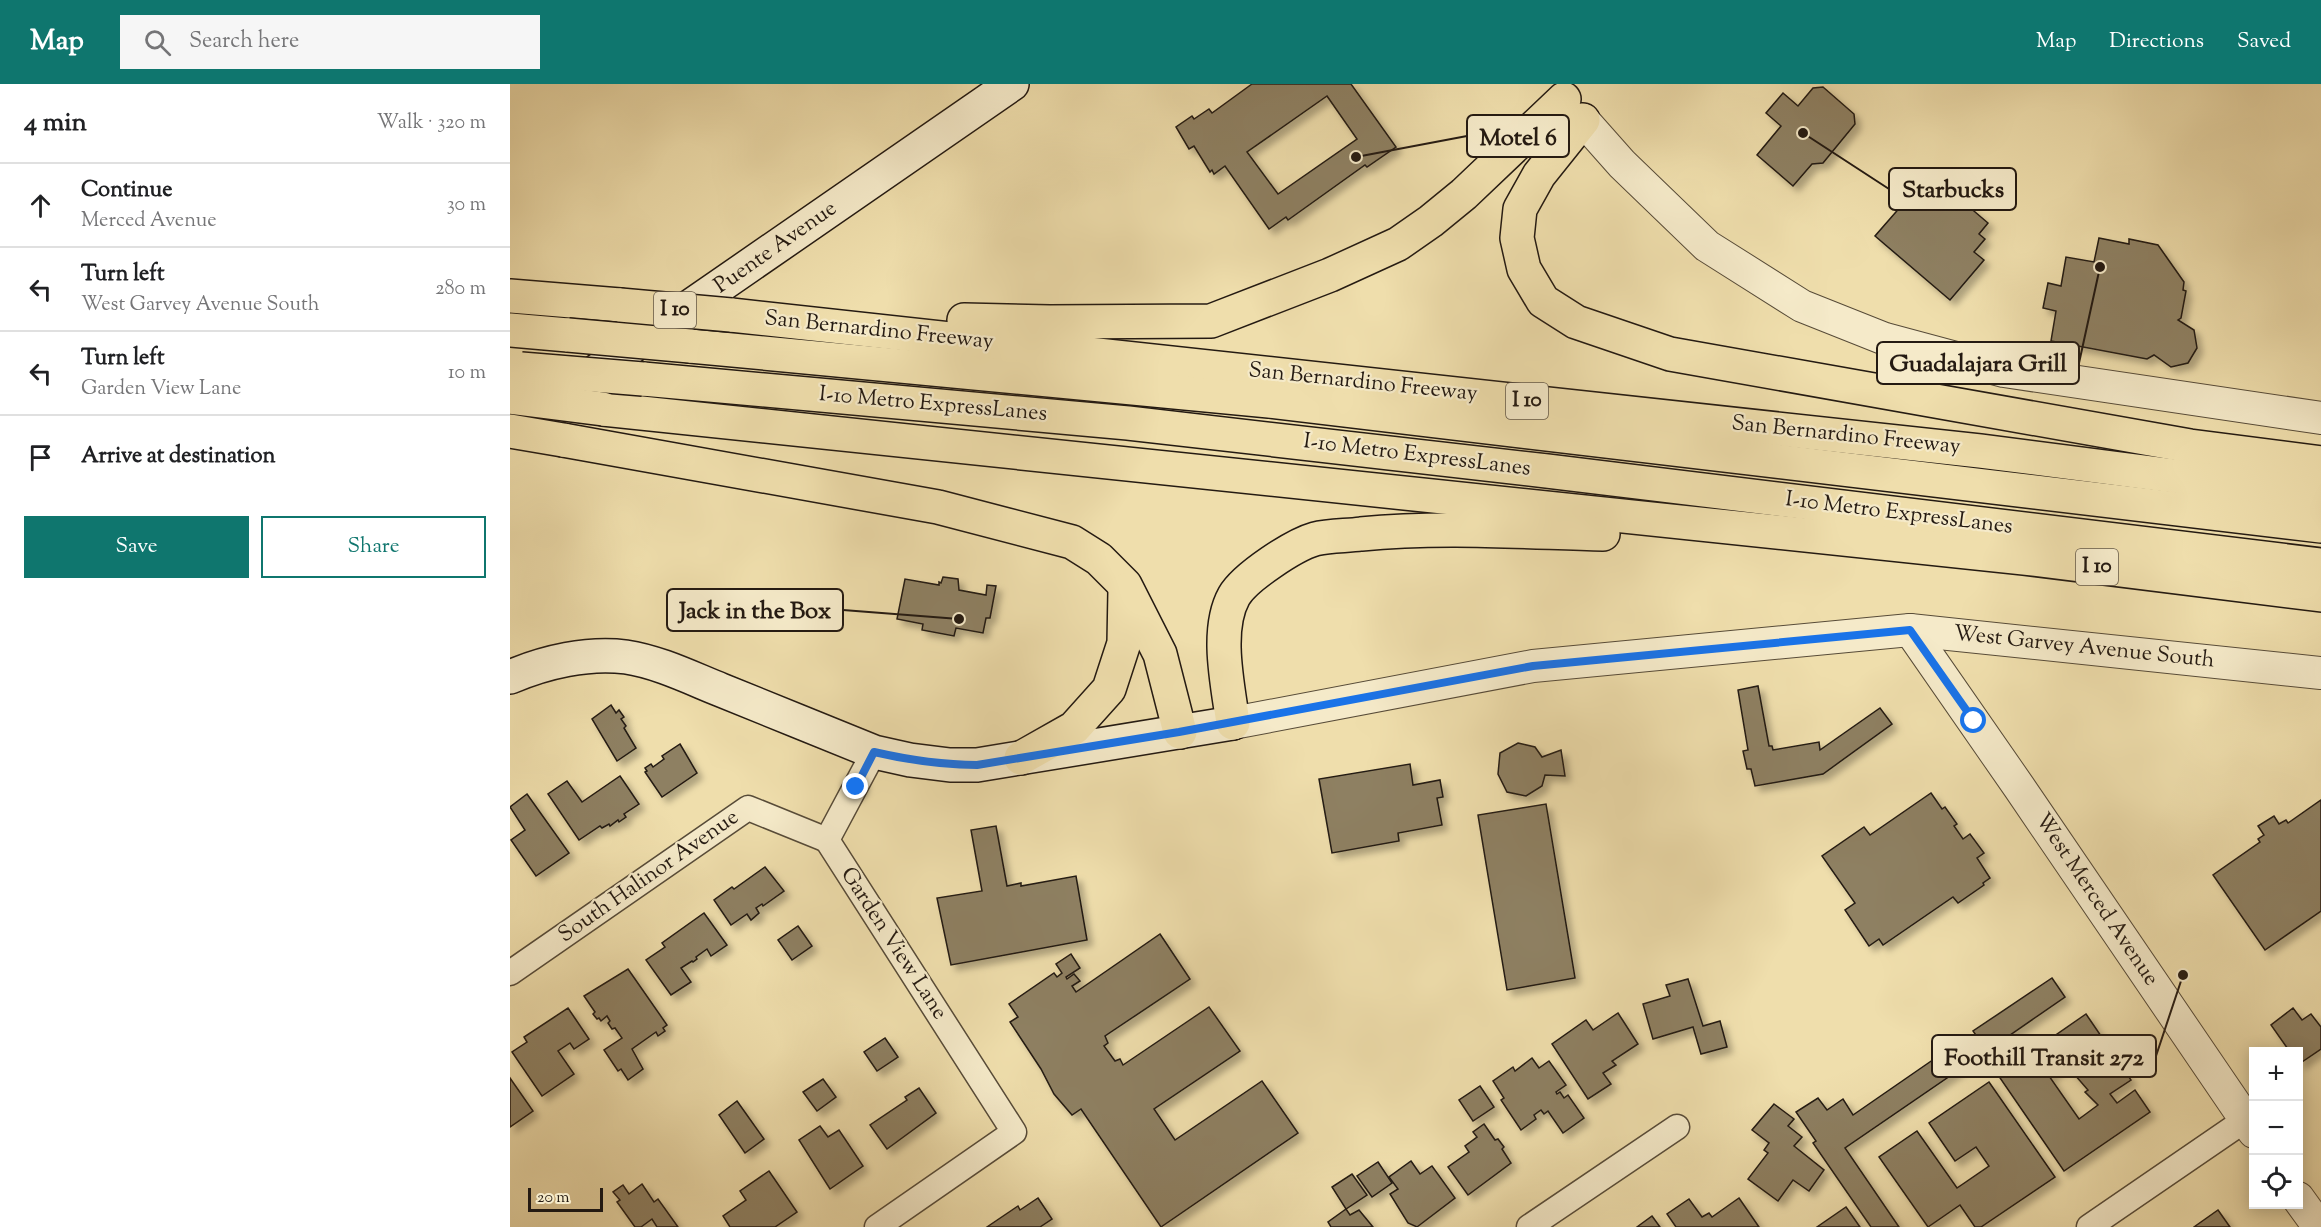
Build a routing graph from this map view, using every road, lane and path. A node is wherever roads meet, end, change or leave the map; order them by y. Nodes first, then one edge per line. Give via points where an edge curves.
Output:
1 (1012, 84) edge
2 (1566, 101) edge
3 (510, 296) edge
4 (731, 315) junction
5 (510, 330) edge
6 (514, 378) edge
7 (2321, 418) edge
8 (510, 431) edge
9 (2321, 463) edge
10 (2321, 495) edge
11 (2321, 526) edge
12 (1874, 543) junction
13 (2321, 565) edge
14 (1125, 585) junction
15 (2321, 594) edge
16 (1910, 630) junction
17 (2321, 673) edge
18 (510, 677) edge
19 (1233, 723) junction
20 (1179, 732) junction
21 (874, 752) junction
22 (1021, 758) junction
23 (827, 840) junction
24 (510, 973) edge
25 (2249, 1126) edge
26 (1677, 1127) dead end
27 (2303, 1205) edge
28 (877, 1227) edge
29 (1529, 1227) edge
30 (2089, 1227) edge
31 (2319, 1227) edge

1 - 8 main road, Puente Avenue
2 - 4 highway via 1464,194 1398,244 1211,321 1038,322
2 - 7 street via 1622,164 1707,246 1802,306 1885,339 2004,371
2 - 9 highway via 1539,175 1520,208 1517,238 1524,269 1543,301 1576,322 1670,354 2190,446
3 - 4 highway, San Bernardino Freeway / I 10, bridge
4 - 10 highway, San Bernardino Freeway / I 10 via 1980,451
5 - 11 highway, I-10 Metro ExpressLanes, bridge via 1269,401
6 - 12 highway, I 10, bridge via 603,409
6 - 13 highway, I-10 Metro ExpressLanes, bridge via 643,380 1128,423
8 - 14 highway, bridge via 949,509 1072,542 1099,559
12 - 15 highway, I 10
12 - 19 highway via 1458,530 1387,531 1316,539 1285,552 1234,595 1227,618 1224,655
14 - 20 highway via 1160,654
14 - 22 highway via 1124,643 1109,689 1074,728
16 - 17 street, West Garvey Avenue South
16 - 19 street, West Garvey Avenue South via 1533,666
16 - 25 street, West Merced Avenue
18 - 21 main road, West Garvey Avenue South via 561,661 627,657 670,670
19 - 20 main road, West Garvey Avenue South
20 - 22 main road, West Garvey Avenue South
21 - 22 main road, West Garvey Avenue South via 950,765
21 - 23 street
23 - 24 street, South Halinor Avenue via 748,808
23 - 28 street, Garden View Lane via 1014,1132
25 - 30 street
26 - 29 street
27 - 31 street

